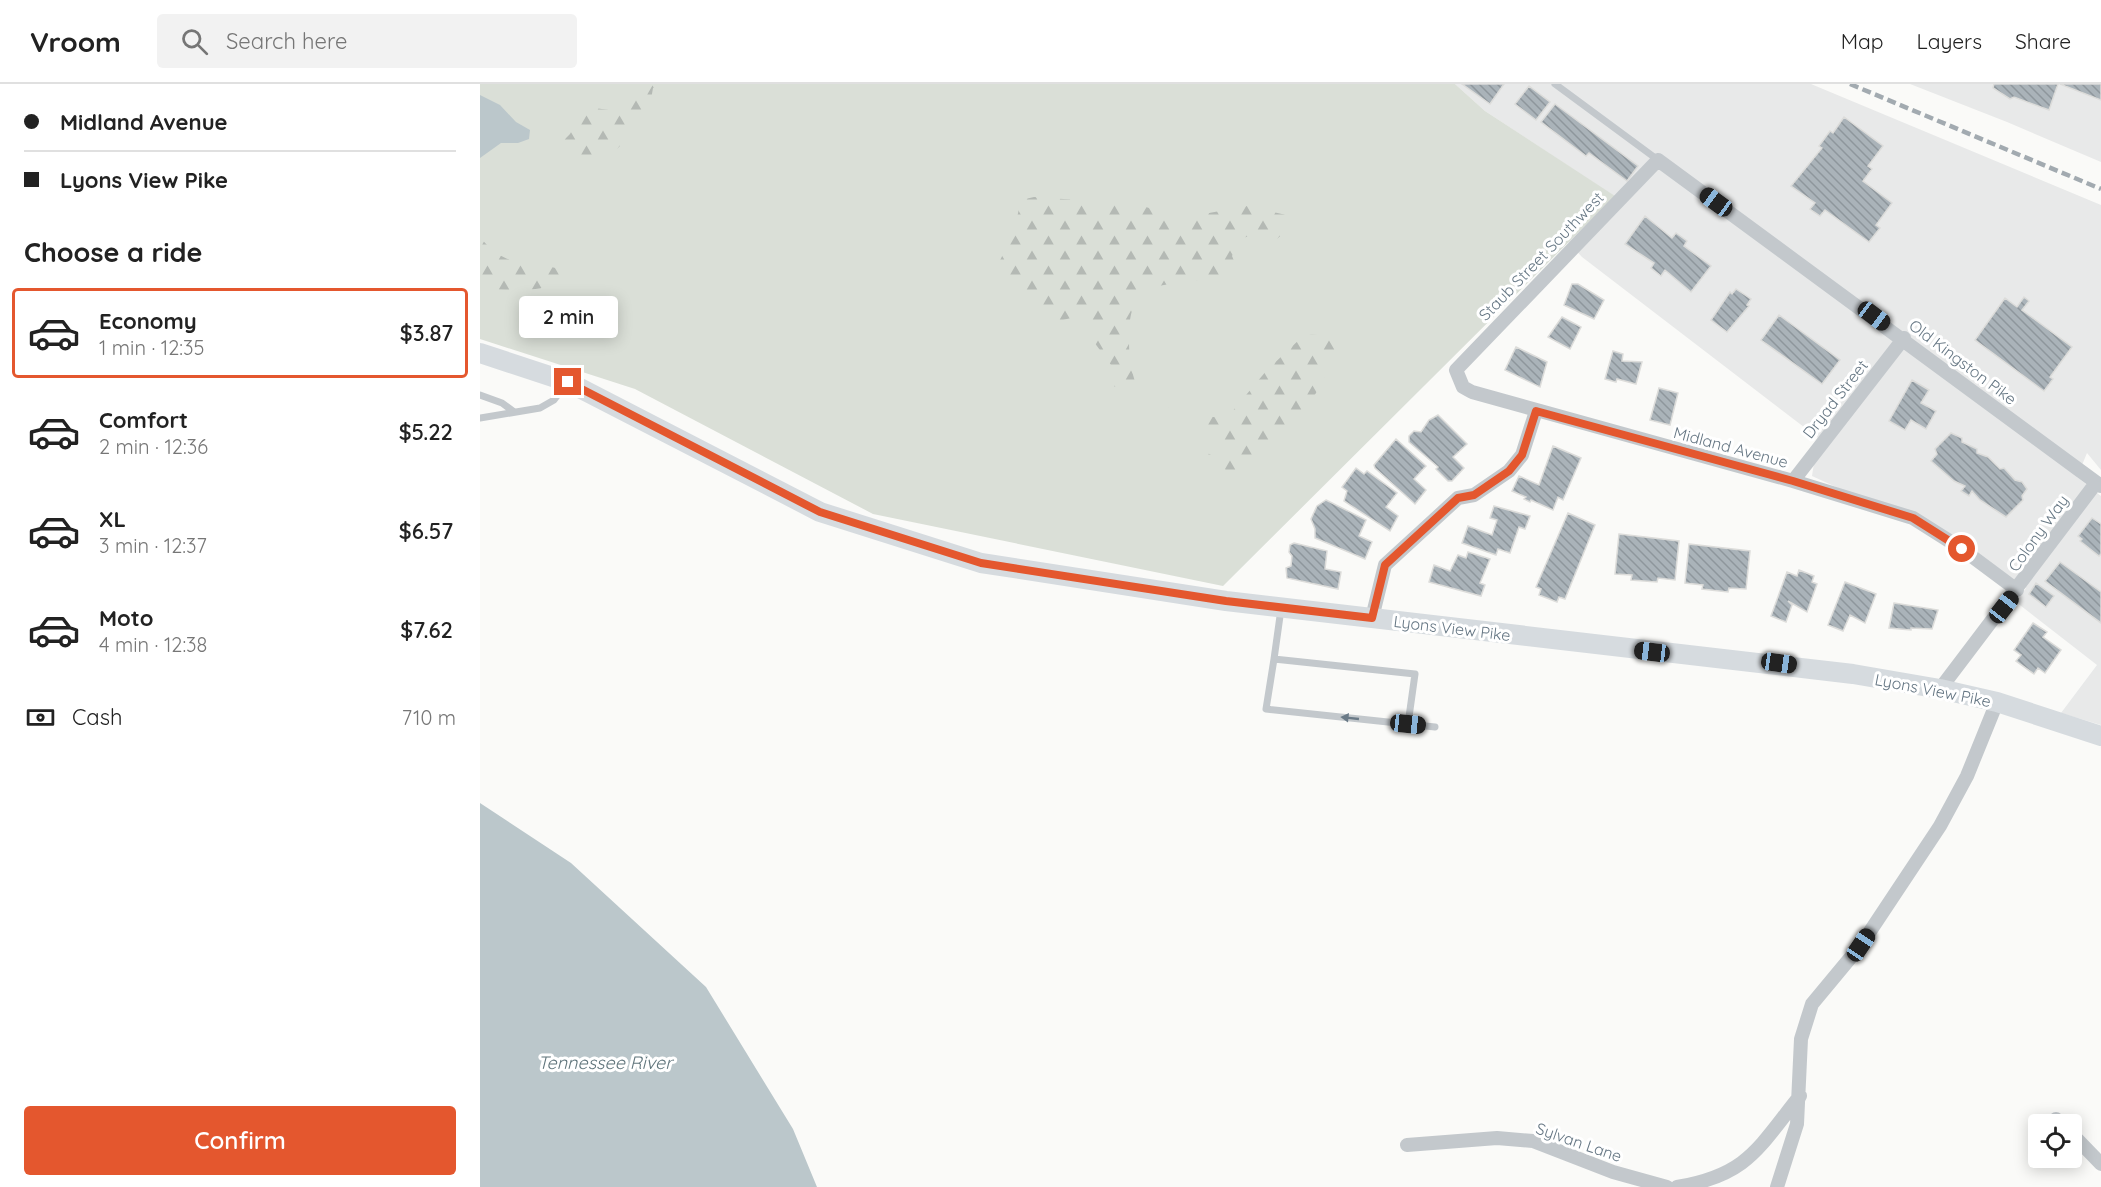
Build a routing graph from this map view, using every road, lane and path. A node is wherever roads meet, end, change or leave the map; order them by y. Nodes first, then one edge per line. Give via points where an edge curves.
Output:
1 (1555, 84) edge
2 (1658, 160) junction
3 (1904, 338) junction
4 (480, 353) edge
5 (1458, 379) joint
6 (568, 382) junction
7 (480, 395) edge
8 (513, 411) junction
9 (1536, 411) junction
10 (480, 418) edge
11 (1793, 481) junction
12 (2099, 484) edge
13 (2017, 590) junction
14 (1282, 607) junction
15 (1372, 618) junction
16 (1274, 660) junction
17 (1940, 689) junction
18 (1997, 702) junction
19 (1408, 724) junction
20 (1435, 726) dead end
21 (2101, 736) edge
22 (1800, 1096) junction
23 (2082, 1144) edge
24 (1407, 1145) dead end
25 (2101, 1164) edge
26 (1667, 1187) edge
27 (1677, 1187) edge
28 (1777, 1187) edge

1 - 2 lane
2 - 3 street, Old Kingston Pike
2 - 5 street, Staub Street Southwest via 1459,364
3 - 11 street, Dryad Street
3 - 12 street, Old Kingston Pike
4 - 6 street, Lyons View Pike
5 - 9 street, Midland Avenue via 1472,392
6 - 8 lane via 554,400 540,408
6 - 14 street, Lyons View Pike via 820,512 981,563
7 - 8 lane
8 - 10 lane
9 - 11 street, Midland Avenue
9 - 15 street via 1522,455 1509,471 1474,495 1458,498 1385,565
11 - 13 street, Midland Avenue via 1913,518
12 - 13 street, Colony Way
13 - 17 street, Colony Way
14 - 15 street, Lyons View Pike
14 - 16 lane
15 - 17 street, Lyons View Pike via 1652,652 1779,663
16 - 19 lane via 1415,674
19 -> 16 lane via 1266,709
17 - 18 street, Lyons View Pike
18 - 21 street, Lyons View Pike
18 - 22 street via 1967,776 1940,826 1861,945 1812,1004 1801,1039
19 - 20 lane
22 - 27 street via 1758,1151 1735,1169
22 - 28 street via 1797,1124
23 - 25 street
24 - 26 street, Sylvan Lane via 1497,1138 1533,1141 1613,1172

